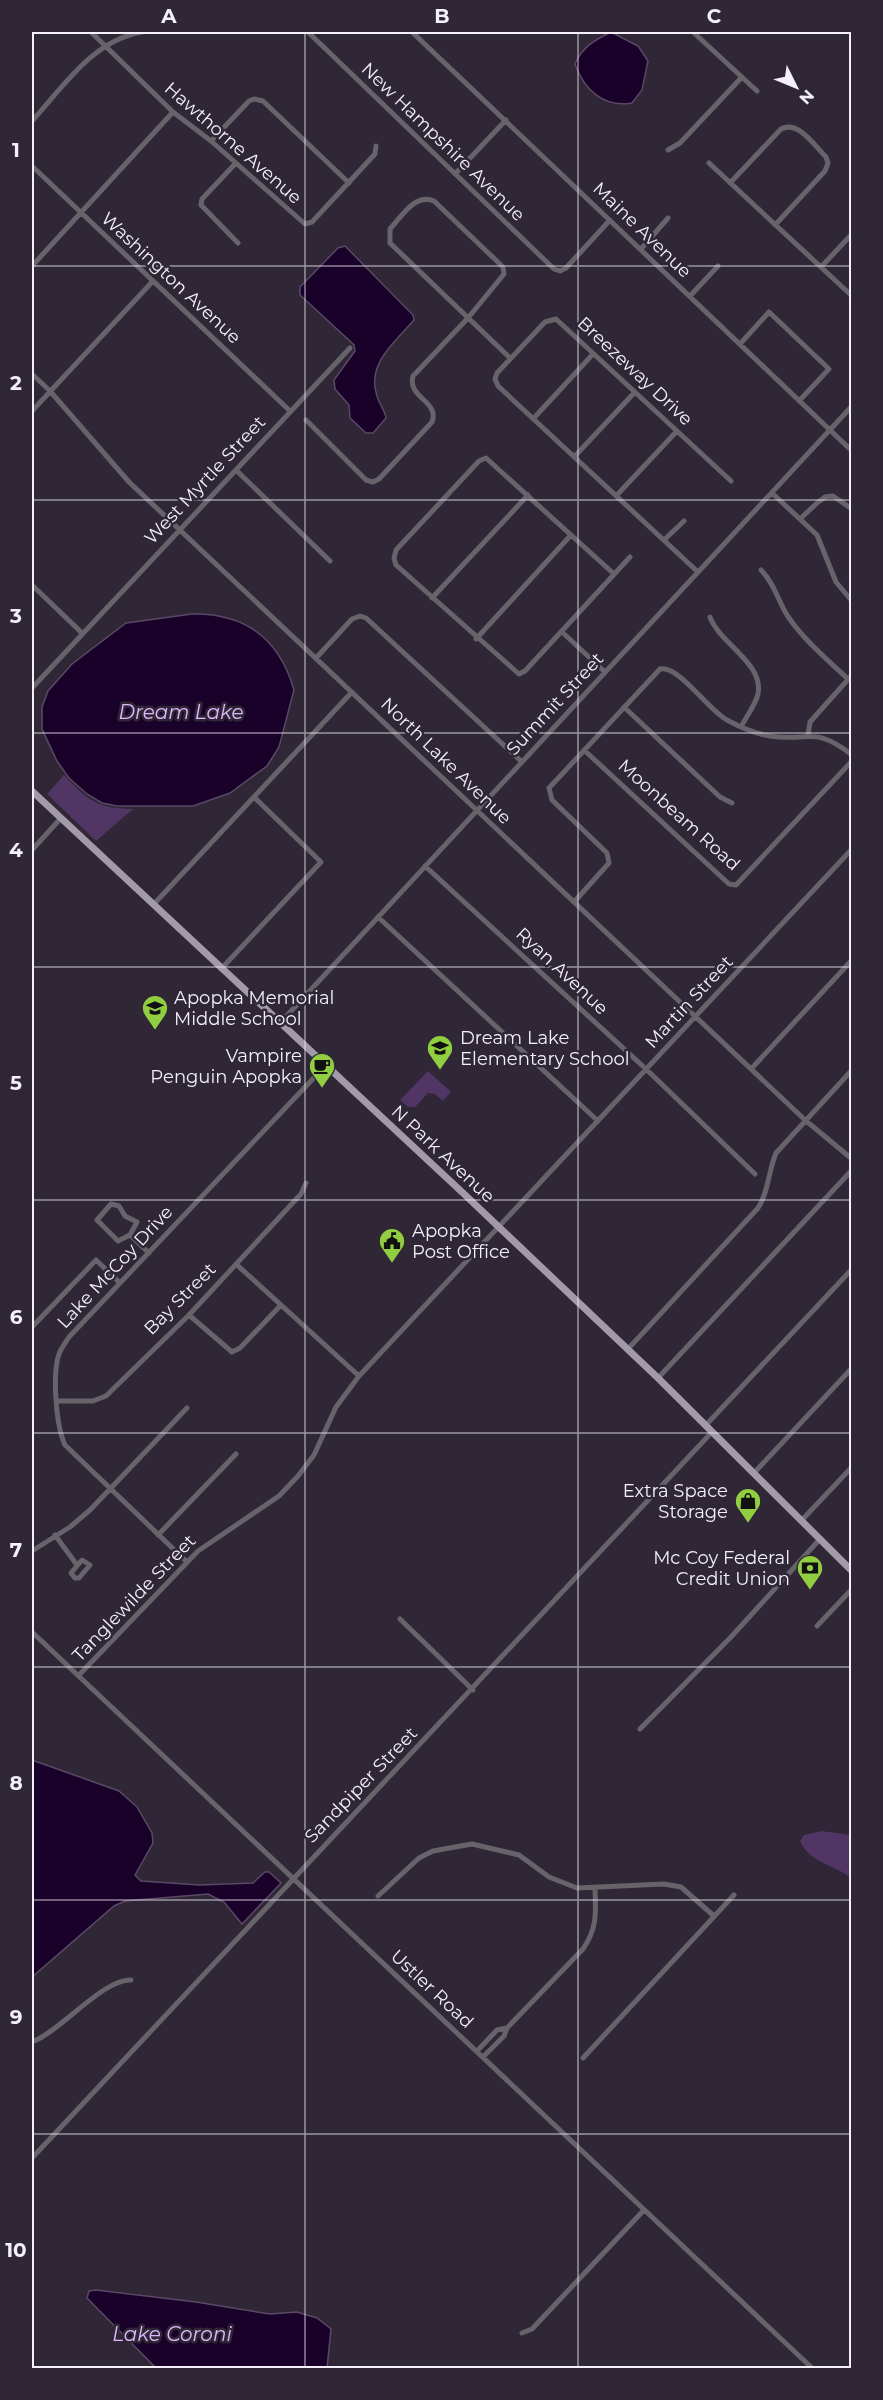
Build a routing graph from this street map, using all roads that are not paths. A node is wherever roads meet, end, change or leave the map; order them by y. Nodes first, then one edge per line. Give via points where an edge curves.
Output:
1 (91, 32) edge
2 (142, 32) edge
3 (308, 32) edge
4 (412, 32) edge
5 (693, 32) edge
6 (104, 45) junction
7 (742, 77) junction
8 (757, 91) dead end
9 (173, 112) junction
10 (506, 120) junction
11 (32, 121) edge
12 (211, 141) junction
13 (376, 146) dead end
14 (668, 150) dead end
15 (709, 163) dead end
16 (235, 164) junction
17 (32, 166) edge
18 (456, 174) junction
19 (349, 183) junction
20 (730, 183) junction
21 (81, 214) junction
22 (669, 218) dead end
23 (610, 220) junction
24 (775, 225) junction
25 (852, 234) edge
26 (238, 243) dead end
27 (641, 249) junction
28 (32, 266) edge
29 (718, 266) dead end
30 (821, 267) junction
31 (153, 281) junction
32 (690, 296) junction
33 (852, 296) edge
34 (468, 318) junction
35 (740, 344) junction
36 (350, 348) dead end
37 (593, 354) junction
38 (510, 358) junction
39 (32, 374) edge
40 (50, 391) junction
41 (635, 392) junction
42 (799, 401) junction
43 (852, 406) edge
44 (32, 411) edge
45 (290, 411) junction
46 (533, 419) junction
47 (306, 420) dead end
48 (830, 430) junction
49 (677, 431) junction
50 (852, 451) edge
51 (574, 457) junction
52 (236, 470) junction
53 (731, 481) dead end
54 (772, 492) junction
55 (528, 495) junction
56 (616, 496) junction
57 (852, 509) edge
58 (800, 519) junction
59 (684, 521) dead end
60 (181, 529) junction
61 (571, 536) junction
62 (664, 540) junction
63 (630, 557) dead end
64 (330, 561) dead end
65 (761, 570) dead end
66 (698, 572) junction
67 (614, 574) junction
68 (32, 585) edge
69 (432, 598) junction
70 (852, 601) edge
71 (710, 617) dead end
72 (562, 632) junction
73 (82, 633) junction
74 (476, 639) junction
75 (316, 658) junction
76 (605, 672) junction
77 (850, 677) edge
78 (32, 688) edge
79 (352, 692) junction
80 (624, 707) junction
81 (741, 727) junction
82 (808, 735) junction
83 (584, 750) junction
84 (852, 755) edge
85 (852, 761) edge
86 (522, 762) junction
87 (32, 791) edge
88 (255, 798) junction
89 (732, 803) dead end
90 (476, 811) junction
91 (60, 819) junction
92 (852, 849) edge
93 (32, 850) edge
94 (425, 866) junction
95 (574, 902) junction
96 (153, 905) junction
97 (378, 917) junction
98 (852, 960) edge
99 (221, 969) junction
100 (697, 1015) junction
101 (280, 1023) junction
102 (326, 1065) junction
103 (751, 1069) junction
104 (647, 1070) junction
105 (852, 1070) edge
106 (805, 1120) junction
107 (598, 1121) junction
108 (852, 1159) edge
109 (852, 1170) edge
110 (755, 1174) dead end
111 (306, 1183) dead end
112 (500, 1227) junction
113 (130, 1234) junction
114 (149, 1253) junction
115 (236, 1264) junction
116 (852, 1269) edge
117 (120, 1283) junction
118 (280, 1305) junction
119 (189, 1315) junction
120 (32, 1327) edge
121 (628, 1349) junction
122 (852, 1368) edge
123 (359, 1376) junction
124 (658, 1378) junction
125 (57, 1401) junction
126 (187, 1408) dead end
127 (706, 1425) junction
128 (712, 1432) junction
129 (236, 1454) dead end
130 (852, 1467) edge
131 (754, 1473) junction
132 (111, 1490) junction
133 (801, 1521) junction
134 (55, 1535) junction
135 (158, 1535) junction
136 (820, 1539) junction
137 (32, 1551) edge
138 (187, 1562) junction
139 (77, 1565) dead end
140 (851, 1568) edge
141 (852, 1588) edge
142 (400, 1619) dead end
143 (817, 1626) dead end
144 (32, 1632) edge
145 (79, 1676) junction
146 (473, 1690) junction
147 (640, 1729) dead end
148 (292, 1878) junction
149 (595, 1889) junction
150 (734, 1895) dead end
151 (378, 1896) dead end
152 (714, 1916) junction
153 (131, 1980) dead end
154 (507, 2028) junction
155 (490, 2037) junction
156 (32, 2042) edge
157 (496, 2044) junction
158 (477, 2051) junction
159 (483, 2057) junction
160 (583, 2058) dead end
161 (32, 2158) edge
162 (645, 2210) junction
163 (522, 2333) dead end
164 (812, 2368) edge

1 - 6 street, Hawthorne Avenue
2 - 6 street
3 - 18 street, New Hampshire Avenue
4 - 10 street, Maine Avenue
5 - 7 street
6 - 9 street, Hawthorne Avenue
6 - 11 street
7 - 8 street
7 - 14 street via 680,143
9 - 12 street, Hawthorne Avenue
9 - 21 street
10 - 18 street
10 - 23 street, Maine Avenue
12 - 16 street, Hawthorne Avenue
12 - 19 street via 249,101 263,101
13 - 19 street, Hawthorne Avenue via 375,154
15 - 20 street
16 - 19 street, Hawthorne Avenue via 305,224 312,222
16 - 26 street via 202,199 201,205
17 - 21 street, Washington Avenue
18 - 23 street, New Hampshire Avenue via 560,271
20 - 24 street
20 - 24 street via 781,129 794,126 826,156 828,164
21 - 28 street
21 - 31 street, Washington Avenue
22 - 27 street
23 - 27 street, Maine Avenue
24 - 30 street
25 - 30 street
27 - 32 street, Maine Avenue
29 - 32 street
30 - 33 street
31 - 40 street
31 - 45 street, Washington Avenue
32 - 35 street, Maine Avenue
34 - 34 street via 390,243 390,229 417,200 434,201 503,267 502,280
34 - 38 street
34 - 47 street via 413,376 414,391 432,407 432,422 379,479 366,480
35 - 42 street, Maine Avenue
35 - 42 street via 769,312 829,369
36 - 45 street, West Myrtle Street
37 - 38 street, Breezeway Drive via 551,318
37 - 41 street, Breezeway Drive
37 - 46 street
38 - 46 street, Breezeway Drive via 495,379
39 - 40 street, North Lake Avenue
40 - 44 street
40 - 60 street, North Lake Avenue via 129,482
41 - 49 street, Breezeway Drive
41 - 51 street
42 - 48 street, Maine Avenue
43 - 48 street, Summit Street
45 - 52 street, West Myrtle Street
46 - 51 street
48 - 50 street, Maine Avenue
48 - 54 street, Summit Street
49 - 53 street, Breezeway Drive
49 - 56 street
51 - 56 street
52 - 60 street, West Myrtle Street
52 - 64 street
54 - 58 street
54 - 66 street, Summit Street
55 - 61 street
55 - 69 street
55 - 69 street via 486,458 396,550 396,565
56 - 62 street
57 - 58 street via 833,496 825,497
58 - 70 street via 817,536 836,582
59 - 62 street
60 - 73 street, West Myrtle Street
60 - 75 street, North Lake Avenue
61 - 67 street
61 - 74 street
62 - 66 street
63 - 67 street
65 - 77 street via 801,634
66 - 76 street, Summit Street
67 - 72 street
68 - 73 street
69 - 74 street
71 - 81 street via 715,630 752,666 757,678 758,694
72 - 74 street via 519,674
72 - 76 street
73 - 78 street, West Myrtle Street
75 - 79 street, North Lake Avenue
75 - 86 street via 352,619 366,618
76 - 86 street, Summit Street
77 - 82 street via 810,722
79 - 88 street
79 - 90 street, North Lake Avenue
80 - 81 street via 654,673 668,668 724,719
80 - 83 street
80 - 89 street via 720,797
81 - 82 street via 772,737
82 - 84 street via 823,737
83 - 85 street, Moonbeam Road via 729,884 736,885
83 - 95 street via 552,783 548,793 610,859
86 - 90 street, Summit Street
87 - 91 main road, N Park Avenue
88 - 96 street
88 - 99 street via 321,862
90 - 94 street, Summit Street
90 - 95 street, North Lake Avenue
91 - 93 street
91 - 96 main road, N Park Avenue
92 - 100 street, Martin Street
94 - 97 street, Summit Street
94 - 104 street, Ryan Avenue
95 - 100 street, North Lake Avenue
96 - 99 main road, N Park Avenue
97 - 101 street, Summit Street
97 - 107 street
98 - 103 street
99 - 101 main road, N Park Avenue
100 - 103 street, North Lake Avenue
100 - 104 street, Martin Street
101 - 102 main road, N Park Avenue
102 - 112 main road, N Park Avenue
102 - 114 street, Lake McCoy Drive
103 - 106 street, North Lake Avenue
104 - 107 street, Martin Street
104 - 110 street, Ryan Avenue
105 - 106 street
106 - 108 street, North Lake Avenue
106 - 121 street via 776,1153 767,1194 758,1208
107 - 112 street, Martin Street
109 - 124 street
111 - 115 street, Bay Street via 301,1194
112 - 121 main road, N Park Avenue
112 - 123 street, Tanglewilde Street
113 - 113 street via 114,1240 98,1223 98,1217 111,1204 119,1206 125,1216 137,1222
113 - 114 street
114 - 117 street, Lake McCoy Drive
115 - 118 street
115 - 119 street, Bay Street
116 - 127 street
117 - 120 street via 96,1260
117 - 125 street, Lake McCoy Drive via 69,1337 59,1354
118 - 119 street via 232,1352
118 - 123 street
119 - 125 street, Bay Street via 106,1396 93,1401
121 - 124 main road, N Park Avenue
122 - 131 street
123 - 138 street, Tanglewilde Street via 336,1407 314,1455 298,1476 279,1496 212,1539
124 - 127 main road, N Park Avenue
125 - 132 street, Lake McCoy Drive via 59,1433 65,1445
126 - 132 street
127 - 128 main road, N Park Avenue
128 - 131 main road, N Park Avenue
128 - 146 street, Sandpiper Street
129 - 135 street
130 - 133 street
131 - 133 main road, N Park Avenue
132 - 134 street via 76,1522
132 - 135 street, Lake McCoy Drive
133 - 136 main road, N Park Avenue
134 - 137 street
134 - 139 street
135 - 138 street, Lake McCoy Drive
136 - 140 main road, N Park Avenue
136 - 147 street
138 - 145 street, Tanglewilde Street
141 - 143 street
142 - 146 street
144 - 145 street, Ustler Road
145 - 148 street, Ustler Road
146 - 148 street, Sandpiper Street
148 - 158 street, Ustler Road
148 - 161 street, Sandpiper Street
149 - 151 street via 561,1883 519,1855 472,1844 433,1851 418,1858
149 - 152 street via 673,1885 688,1891
149 - 154 street via 596,1926 592,1936
150 - 152 street
152 - 160 street
153 - 156 street via 112,1985 62,2025
154 - 155 street
154 - 157 street
155 - 157 street
155 - 158 street
157 - 159 street
158 - 159 street, Ustler Road
159 - 162 street, Ustler Road
162 - 163 street via 532,2329
162 - 164 street, Ustler Road

